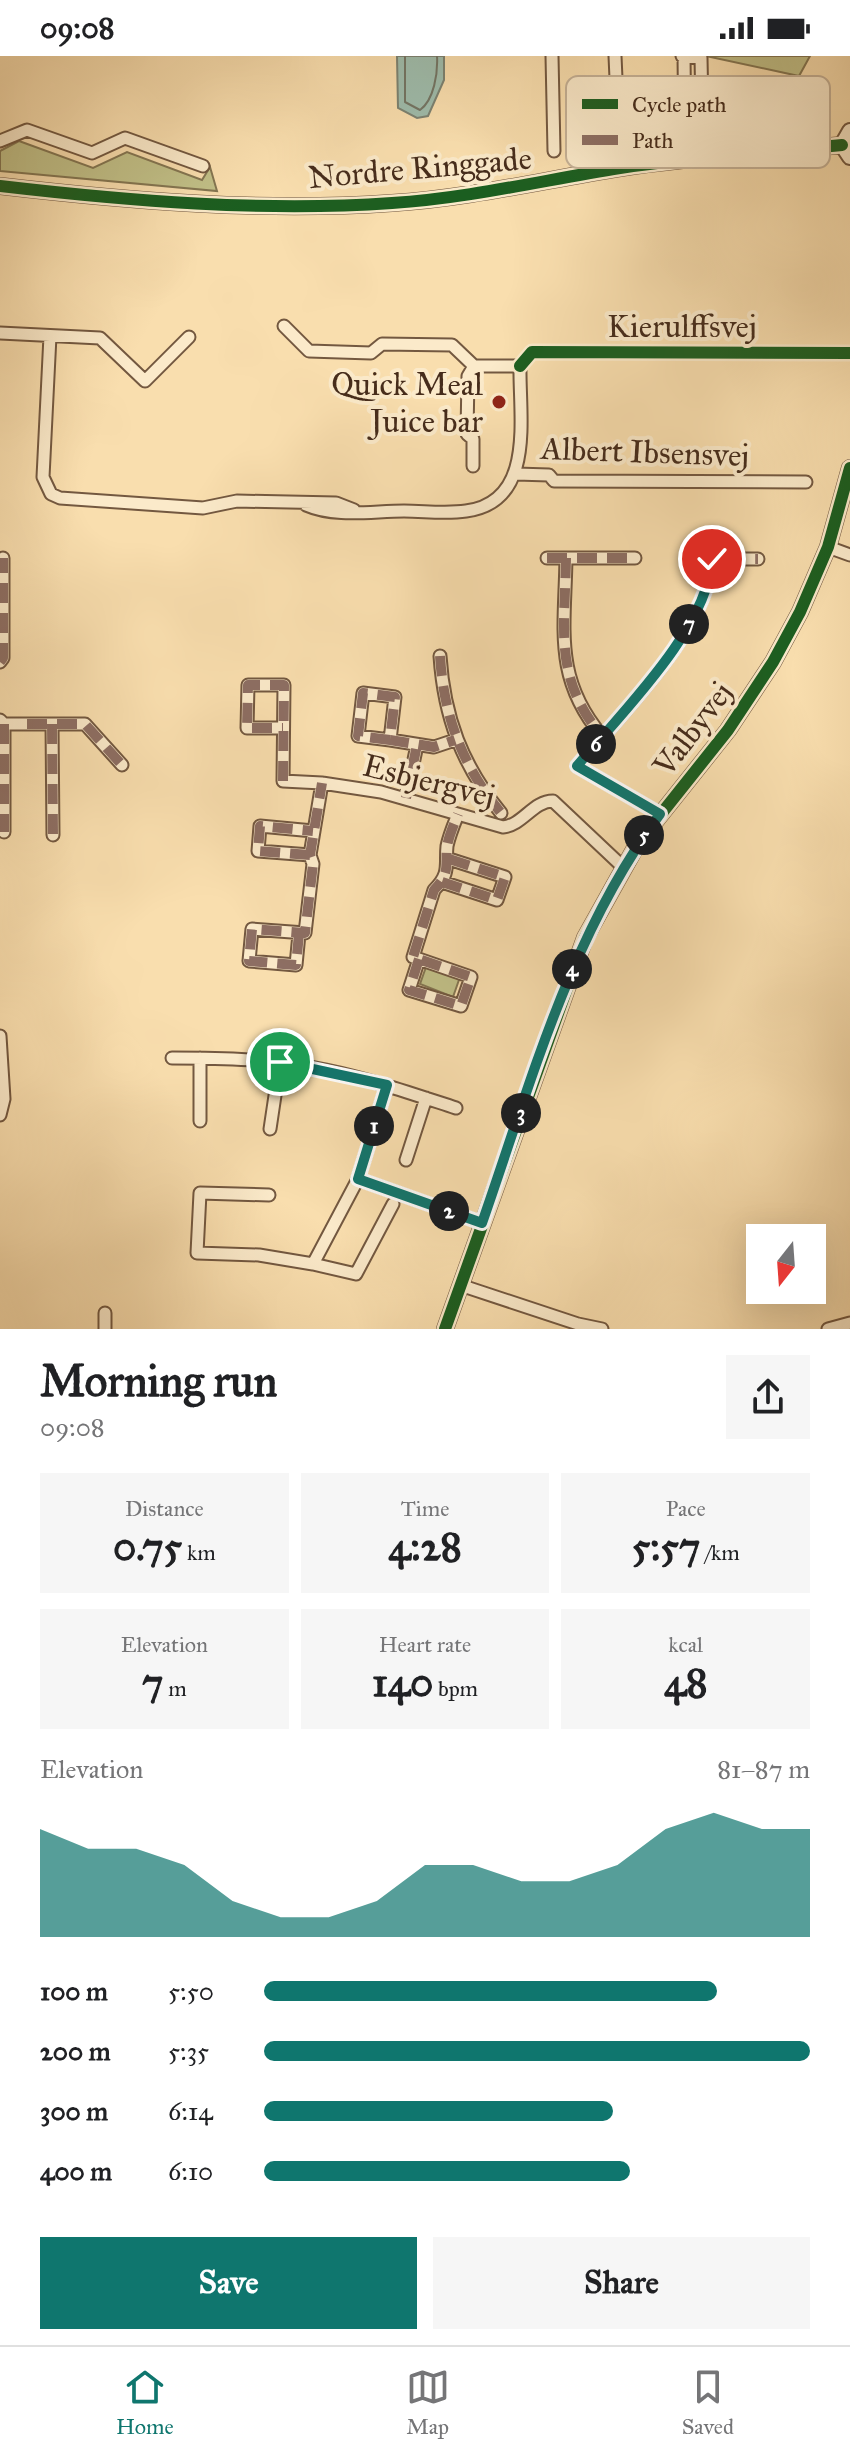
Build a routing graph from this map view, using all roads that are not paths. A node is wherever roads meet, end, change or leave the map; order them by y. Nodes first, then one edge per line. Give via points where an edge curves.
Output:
1 (552, 56) edge
2 (615, 56) edge
3 (683, 56) edge
4 (616, 76) edge
5 (683, 76) edge
6 (701, 76) edge
7 (850, 131) edge
8 (0, 141) edge
9 (554, 151) dead end
10 (846, 151) edge
11 (203, 166) dead end
12 (625, 168) edge
13 (0, 186) edge
14 (284, 326) dead end
15 (0, 333) edge
16 (50, 336) junction
17 (189, 337) dead end
18 (850, 353) edge
19 (474, 366) junction
20 (520, 366) junction
21 (473, 466) dead end
22 (850, 468) edge
23 (516, 474) junction
24 (806, 482) dead end
25 (828, 547) junction
26 (850, 555) edge
27 (3, 558) dead end
28 (547, 558) dead end
29 (566, 558) junction
30 (635, 558) dead end
31 (758, 559) dead end
32 (440, 656) dead end
33 (0, 662) edge
34 (2, 722) edge
35 (52, 724) junction
36 (283, 728) junction
37 (602, 736) junction
38 (390, 740) junction
39 (455, 740) junction
40 (417, 745) junction
41 (122, 765) dead end
42 (322, 783) junction
43 (406, 798) junction
44 (501, 813) dead end
45 (458, 814) junction
46 (660, 814) junction
47 (313, 831) junction
48 (4, 832) dead end
49 (53, 835) dead end
50 (310, 855) junction
51 (449, 859) junction
52 (623, 867) junction
53 (442, 882) junction
54 (299, 934) junction
55 (419, 959) junction
56 (0, 1036) edge
57 (172, 1058) dead end
58 (200, 1058) junction
59 (280, 1062) junction
60 (387, 1085) junction
61 (426, 1098) junction
62 (456, 1108) dead end
63 (0, 1115) edge
64 (200, 1121) dead end
65 (270, 1129) dead end
66 (406, 1160) dead end
67 (358, 1179) junction
68 (269, 1195) dead end
69 (393, 1204) dead end
70 (482, 1223) junction
71 (313, 1264) junction
72 (460, 1285) junction
73 (105, 1313) dead end
74 (850, 1323) edge
75 (105, 1329) edge
76 (445, 1329) edge
77 (602, 1329) edge
78 (828, 1329) edge

1 - 9 street
2 - 4 street
3 - 5 street
3 - 6 street via 701,58
7 - 10 street
8 - 11 street via 27,130 92,153 125,138
12 - 13 street, Nordre Ringgade via 472,195 304,206
14 - 19 street via 309,351 371,353 382,344 452,345
15 - 16 street
16 - 17 street via 100,338 145,381
16 - 23 street, Albert Ibsensvej via 43,477 45,487 60,498 203,508 237,501 336,503 354,510 476,509 502,494
18 - 20 street, Kierulffsvej via 532,352
19 - 20 street, Kierulffsvej
19 - 21 street via 468,376 467,434 473,439
20 - 23 street
22 - 25 street, Valbyvej
23 - 24 street, Albert Ibsensvej via 549,475 554,481
25 - 26 street
25 - 46 street, Valbyvej via 773,662 728,730
27 - 33 street
28 - 29 street
29 - 30 street
29 - 37 street via 567,672 584,713
31 - 37 street via 712,559 708,588 683,633
32 - 39 street
34 - 35 street
34 - 48 street
35 - 41 street via 85,724
35 - 49 street
36 - 36 street via 284,685 248,685 247,728
36 - 42 street, Esbjergvej via 283,781
37 - 46 street via 577,766
38 - 38 street via 358,736 363,693 395,697
38 - 40 street
39 - 40 street via 434,747
39 - 44 street
40 - 43 street
42 - 43 street, Esbjergvej
42 - 47 street
43 - 45 street, Esbjergvej
45 - 51 street via 446,849
45 - 52 street, Esbjergvej via 509,827 545,802 558,803
46 - 52 street, Valbyvej
47 - 50 street
47 - 50 street via 260,826 258,851
50 - 54 street via 305,933
51 - 53 street
51 - 53 street via 505,877 497,900
52 - 70 street, Valbyvej via 568,980
53 - 55 street via 434,890 413,957
54 - 54 street via 252,929 249,961 296,965
55 - 55 street via 471,977 461,1006 409,990
56 - 63 street
57 - 58 street
58 - 59 street
58 - 64 street
59 - 60 street
59 - 65 street
60 - 61 street
60 - 67 street
61 - 62 street
61 - 66 street
67 - 70 street
67 - 71 street
68 - 71 street via 200,1193 197,1253
69 - 71 street via 356,1274
70 - 72 street, Valbyvej
72 - 76 street, Valbyvej
72 - 77 street
73 - 75 street
74 - 78 street

